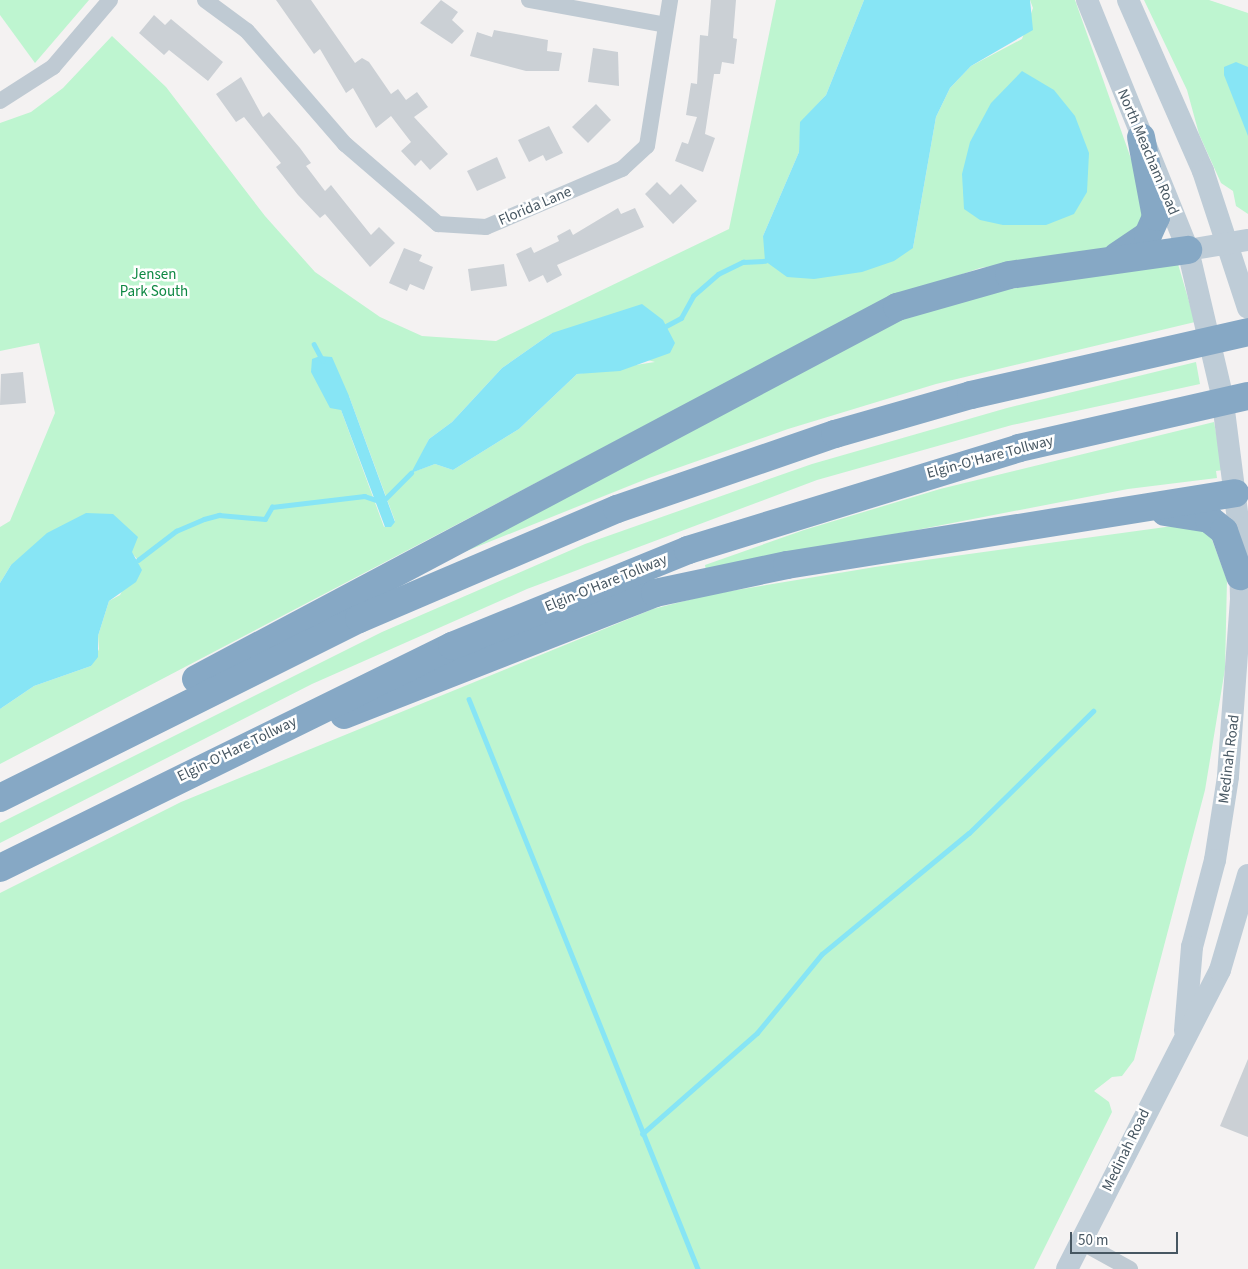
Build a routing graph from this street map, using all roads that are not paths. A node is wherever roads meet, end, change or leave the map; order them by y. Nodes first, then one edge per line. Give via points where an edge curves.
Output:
1 (110, 0) edge
2 (204, 0) edge
3 (529, 0) edge
4 (670, 0) edge
5 (1087, 0) edge
6 (1128, 0) edge
7 (666, 25) junction
8 (0, 101) edge
9 (1141, 137) junction
10 (1239, 242) edge
11 (1188, 250) junction
12 (1110, 260) junction
13 (1247, 303) edge
14 (1203, 306) joint
15 (1248, 332) edge
16 (1248, 396) edge
17 (1241, 491) edge
18 (1136, 509) junction
19 (1240, 576) junction
20 (263, 736) junction
21 (60, 768) junction
22 (0, 798) edge
23 (0, 868) edge
24 (1248, 875) edge
25 (1184, 1031) junction
26 (1081, 1242) junction
27 (1067, 1269) edge
28 (1130, 1269) edge

1 - 8 street via 54,67
2 - 7 street, Florida Lane via 247,31 345,144 438,224 486,227 622,169 647,146
3 - 7 street
4 - 7 street, Florida Lane
5 - 9 main road, North Meacham Road
6 - 10 main road
9 - 11 main road, North Meacham Road
9 - 12 highway via 1156,217 1148,235
10 - 11 main road
10 - 13 main road
11 - 12 highway
11 - 14 main road, North Meacham Road
12 - 21 highway via 969,282 897,307 123,718
14 - 17 main road, Medinah Road
15 - 21 highway via 962,397 835,434 617,509 359,619
16 - 20 highway, Elgin-O'Hare Tollway via 946,468 688,550 452,646
17 - 18 highway
17 - 19 main road, Medinah Road
18 - 19 highway via 1209,519 1224,531
18 - 20 highway via 721,577 655,593 604,609 316,726
19 - 25 main road, Medinah Road via 1228,778 1215,860 1192,948
20 - 23 highway, Elgin-O'Hare Tollway
21 - 22 highway
24 - 25 main road, Medinah Road via 1220,970
25 - 26 main road, Medinah Road
26 - 27 main road, Medinah Road
26 - 28 street

